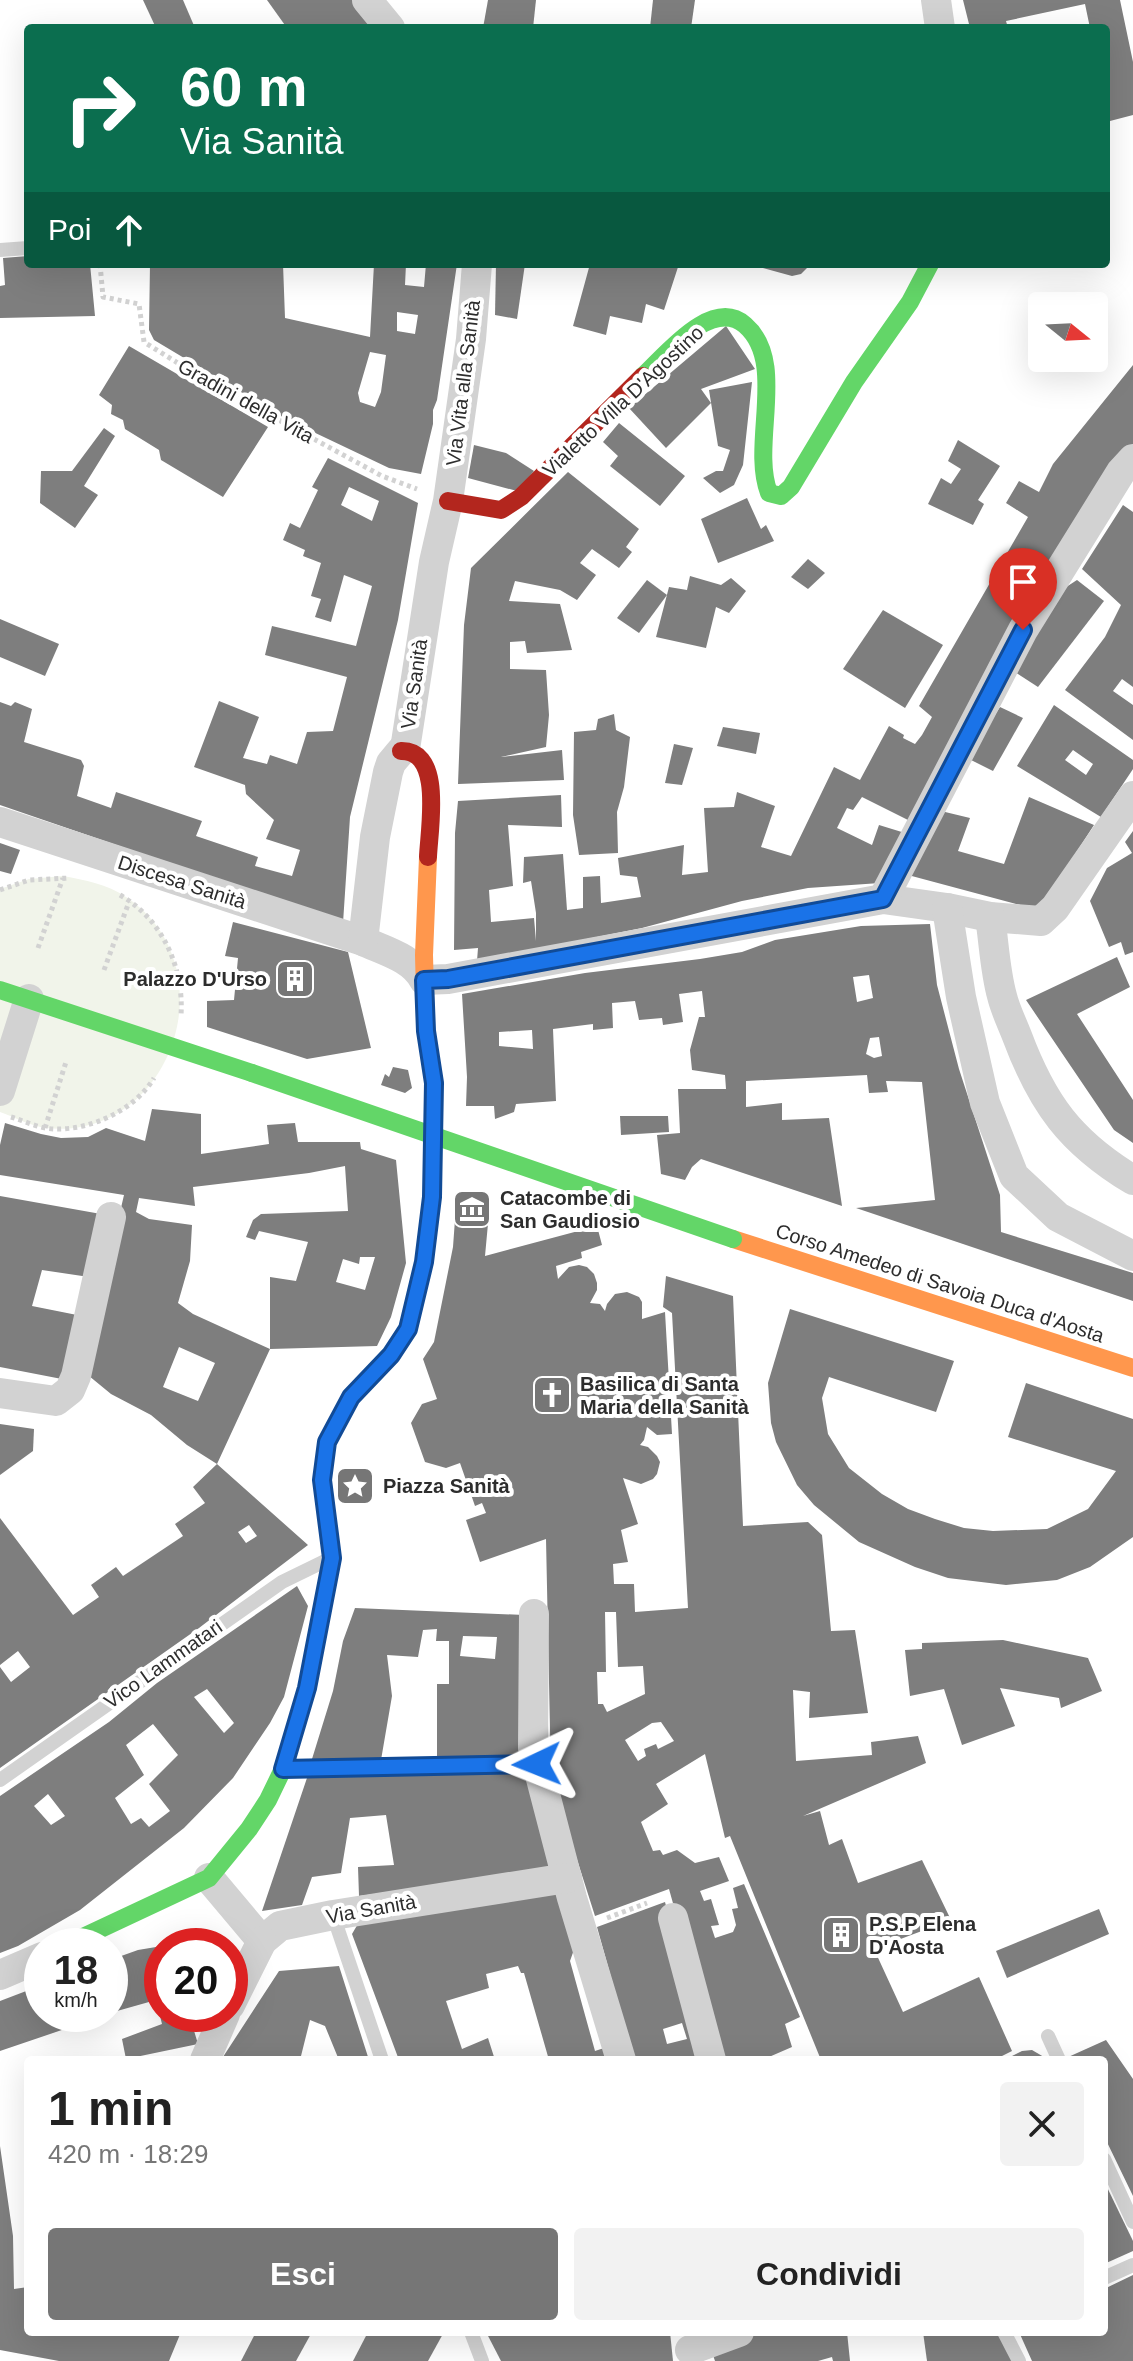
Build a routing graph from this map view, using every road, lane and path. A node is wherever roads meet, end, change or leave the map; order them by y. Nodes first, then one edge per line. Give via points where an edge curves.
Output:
1 (367, 0) edge
2 (936, 0) edge
3 (387, 24) edge
4 (939, 24) edge
5 (24, 248) edge
6 (0, 250) edge
7 (100, 268) edge
8 (477, 268) edge
9 (928, 268) edge
10 (1133, 459) edge
11 (448, 501) junction
12 (434, 562) joint
13 (403, 750) junction
14 (1133, 796) edge
15 (0, 822) edge
16 (63, 878) junction
17 (74, 879) dead end
18 (0, 890) edge
19 (115, 893) dead end
20 (883, 899) junction
21 (947, 908) junction
22 (990, 917) junction
23 (424, 937) junction
24 (363, 941) junction
25 (38, 948) dead end
26 (394, 955) junction
27 (104, 970) dead end
28 (424, 980) junction
29 (0, 990) edge
30 (29, 999) junction
31 (66, 1062) dead end
32 (0, 1091) edge
33 (45, 1128) dead end
34 (1133, 1180) edge
35 (111, 1217) dead end
36 (1133, 1256) edge
37 (1133, 1368) edge
38 (0, 1393) edge
39 (332, 1558) junction
40 (534, 1614) dead end
41 (537, 1764) junction
42 (283, 1769) junction
43 (0, 1780) edge
44 (209, 1878) junction
45 (567, 1878) junction
46 (333, 1915) junction
47 (673, 1918) joint
48 (102, 1928) edge
49 (581, 1928) junction
50 (262, 1941) junction
51 (24, 1965) edge
52 (248, 1969) edge
53 (0, 1975) edge
54 (217, 2032) edge
55 (1048, 2036) dead end
56 (207, 2056) edge
57 (381, 2056) edge
58 (620, 2056) edge
59 (710, 2056) edge
60 (1057, 2056) edge
61 (1108, 2168) edge
62 (1133, 2222) edge
63 (1133, 2265) edge
64 (1108, 2276) edge
65 (473, 2336) edge
66 (726, 2336) edge
67 (1006, 2336) edge
68 (689, 2348) edge
69 (482, 2361) edge
70 (1019, 2361) edge

1 - 3 street
2 - 4 street
5 - 6 lane
7 - 11 path, Gradini della Vita via 103,297 139,304 144,342 382,476
8 - 11 street, Via Vita alla Sanità
9 - 11 street, Vialetto Villa D'Agostino via 785,494 773,495 764,482 766,380 760,345 750,329 735,319 720,318 690,333 521,497 501,510
10 - 20 street via 1023,630
11 - 12 street, Via Vita alla Sanità
12 - 13 street, Via Sanità
13 - 23 street, Via Sanità via 422,758 431,790
13 - 24 street via 388,772
14 - 22 street via 1041,921
15 - 24 street, Discesa Sanità
16 - 17 path
16 - 18 path via 29,880
16 - 25 path
19 - 27 path via 129,902
20 - 21 street
20 - 28 street
21 - 22 street
21 - 36 street via 985,1103 1014,1176 1058,1217
22 - 34 street via 1001,995 1032,1077 1075,1135
23 - 26 street via 415,948
23 - 28 street
24 - 26 street
26 - 28 street
28 - 39 street via 434,1083 432,1197 424,1262 402,1339 351,1397 327,1442 322,1480
29 - 30 street, Corso Amedeo di Savoia Duca d'Aosta
30 - 32 street
30 - 37 street, Corso Amedeo di Savoia Duca d'Aosta, bridge via 733,1239
31 - 33 path
35 - 38 street via 70,1390 56,1401
39 - 42 street via 307,1688
39 - 43 lane, Vico Lammatari via 282,1582
40 - 41 street
41 - 42 lane
41 - 45 street
42 - 44 street via 249,1829
44 - 48 street
44 - 50 street
45 - 46 street, Via Sanità
45 - 49 street
46 - 50 street, Via Sanità via 280,1926
46 - 57 lane
47 - 49 path via 667,1895
47 - 59 street
49 - 58 street
50 - 52 street
51 - 53 street
54 - 56 street
55 - 60 lane
61 - 62 lane
63 - 64 lane
65 - 69 lane
66 - 68 street
67 - 70 lane

